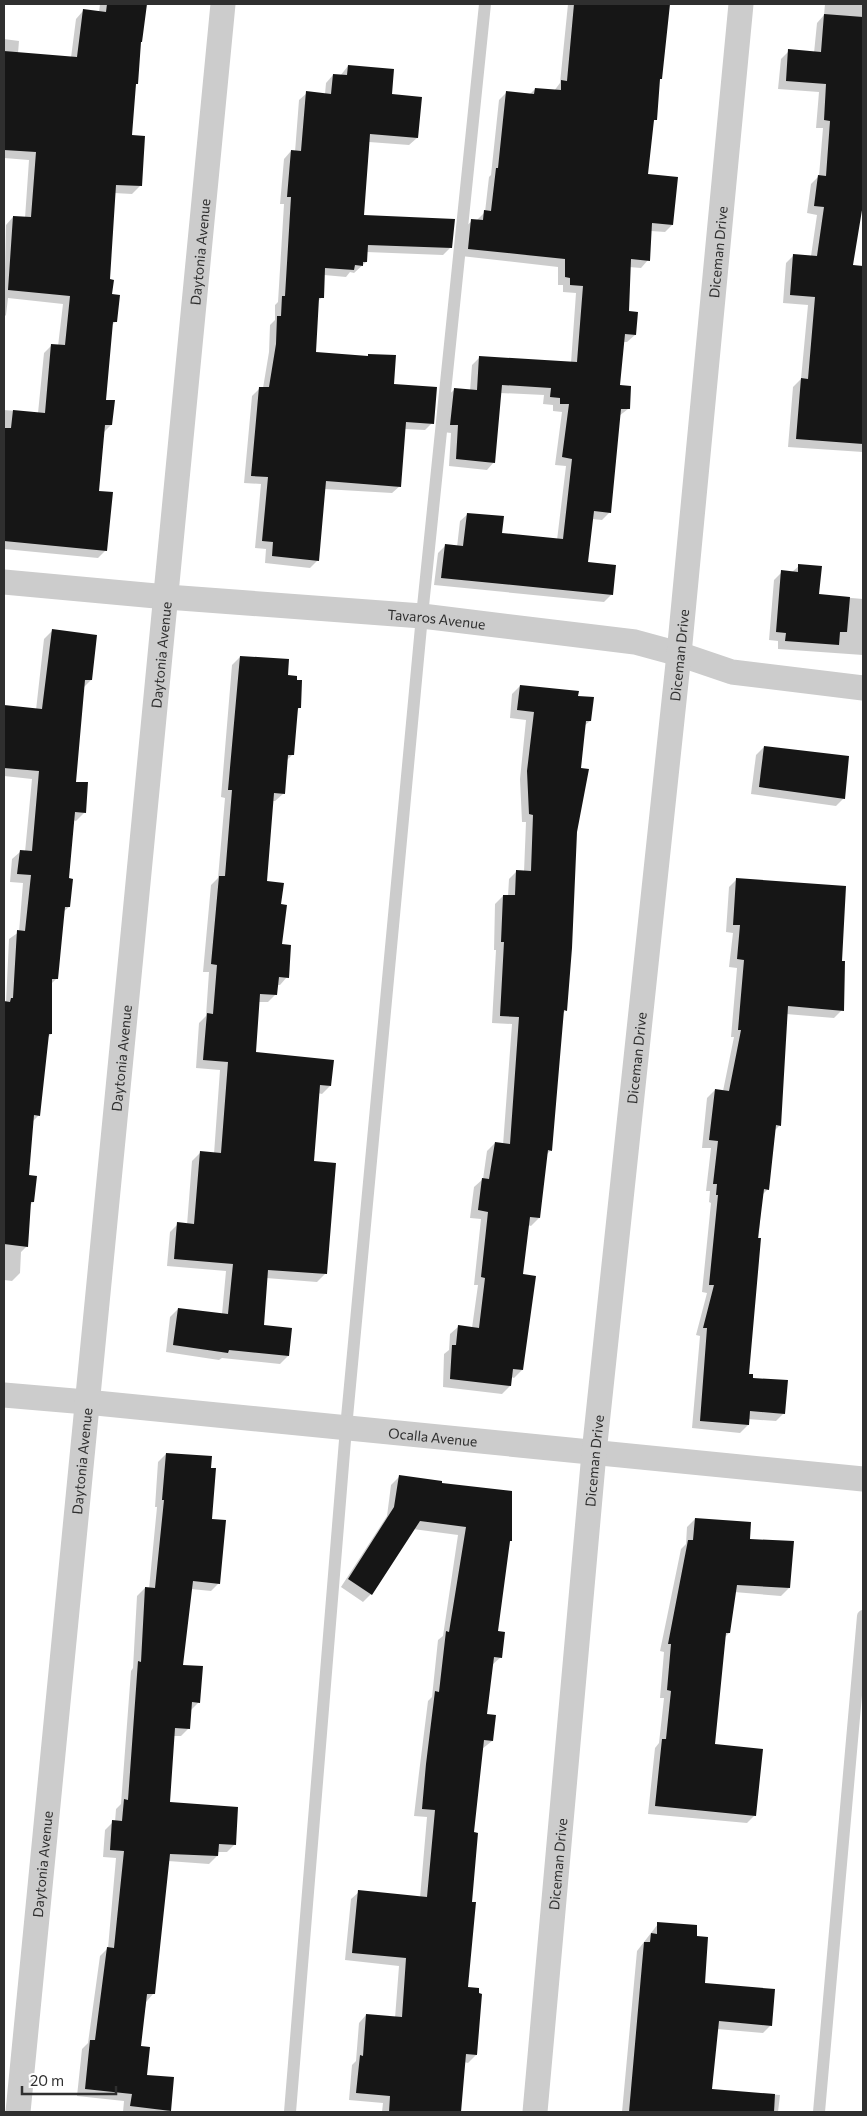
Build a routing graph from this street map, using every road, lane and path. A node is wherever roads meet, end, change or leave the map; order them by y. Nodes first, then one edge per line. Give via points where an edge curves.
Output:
1 (222, 4) edge
2 (485, 4) edge
3 (741, 4) edge
4 (4, 582) edge
5 (167, 597) junction
6 (422, 616) junction
7 (679, 654) junction
8 (863, 688) edge
9 (4, 1395) edge
10 (86, 1402) junction
11 (346, 1428) junction
12 (594, 1453) junction
13 (863, 1479) edge
14 (863, 1616) edge
15 (18, 2112) edge
16 (290, 2112) edge
17 (535, 2112) edge
18 (819, 2112) edge

1 - 5 street, Daytonia Avenue
2 - 6 lane
3 - 7 street, Diceman Drive
4 - 5 street, Tavaros Avenue
5 - 6 street, Tavaros Avenue
5 - 10 street, Daytonia Avenue
6 - 7 street, Tavaros Avenue via 635,642
6 - 11 lane
7 - 8 street, Tavaros Avenue via 732,672
7 - 12 street, Diceman Drive
9 - 10 street, Ocalla Avenue
10 - 11 street, Ocalla Avenue
10 - 15 street, Daytonia Avenue
11 - 12 street, Ocalla Avenue
11 - 16 lane
12 - 13 street, Ocalla Avenue
12 - 17 street, Diceman Drive
14 - 18 lane

